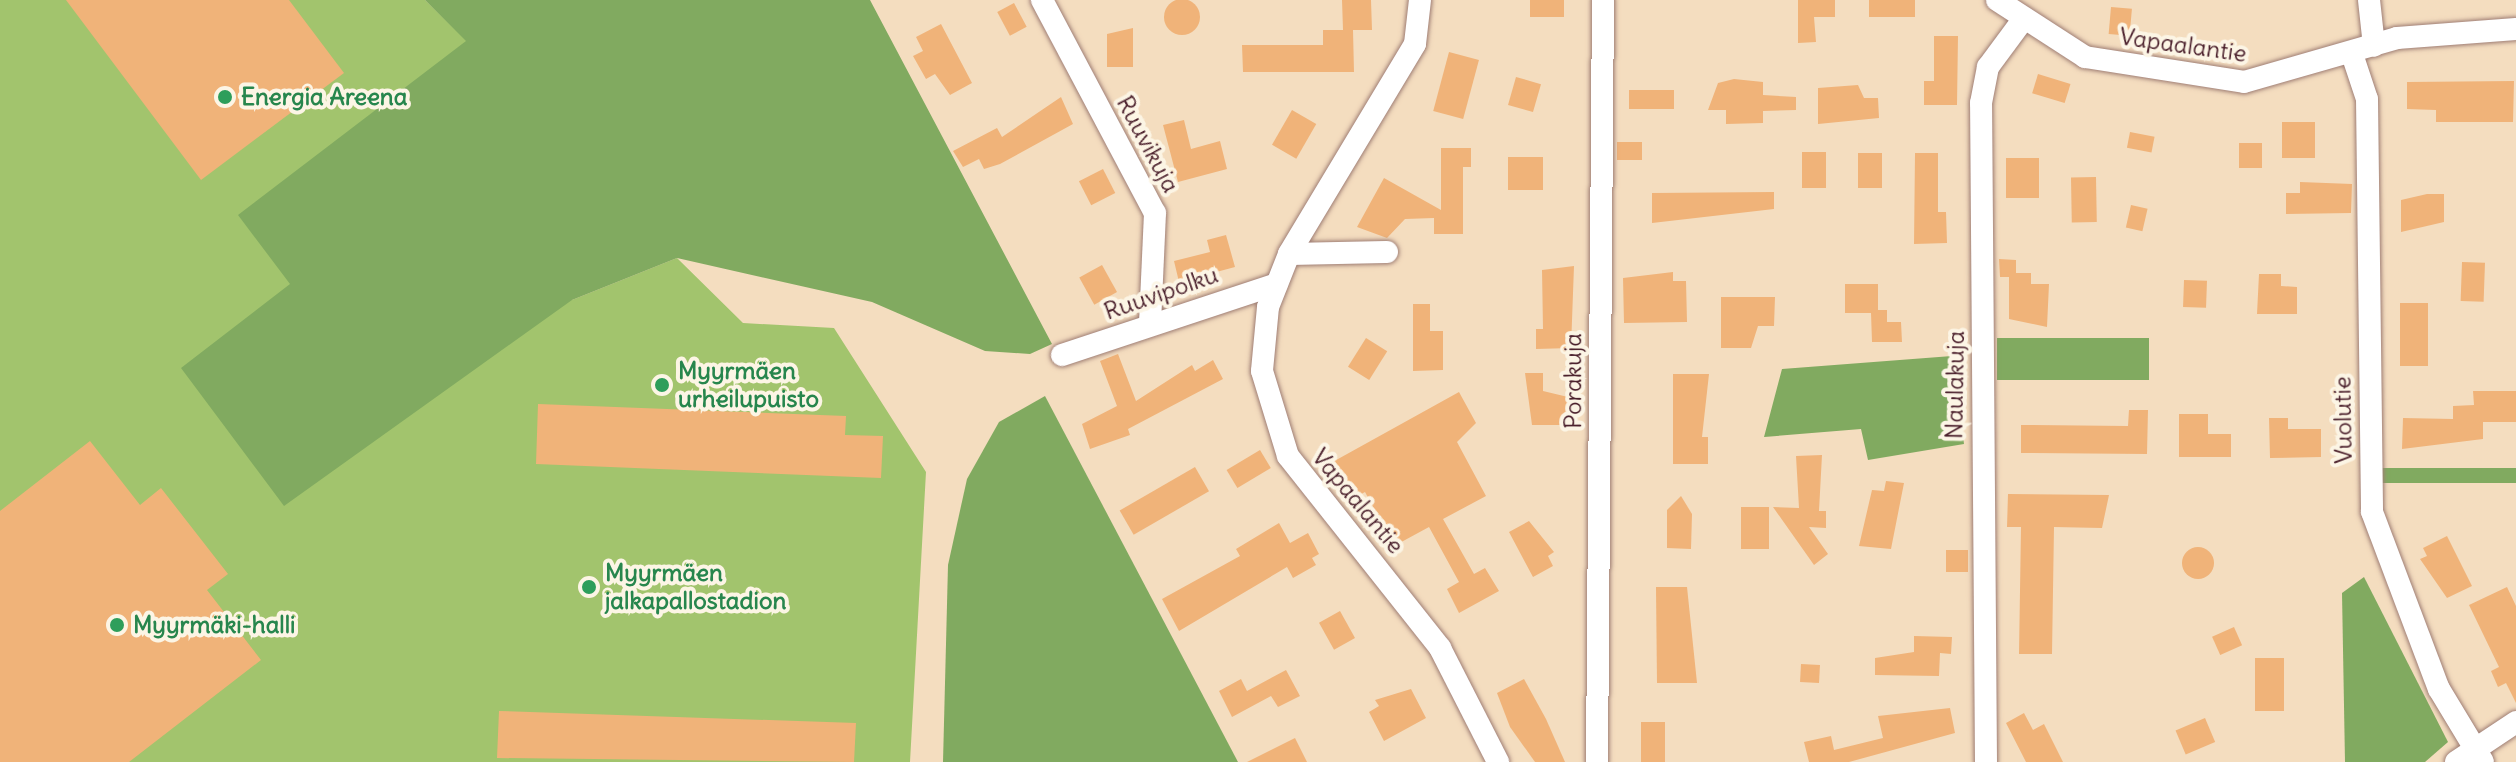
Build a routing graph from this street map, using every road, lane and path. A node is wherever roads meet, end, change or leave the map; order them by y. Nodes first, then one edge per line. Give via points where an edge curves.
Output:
1 (1042, 0) edge
2 (1420, 0) edge
3 (1603, 0) edge
4 (1997, 0) edge
5 (2369, 0) edge
6 (2022, 21) junction
7 (2516, 29) edge
8 (2374, 46) junction
9 (2352, 54) junction
10 (1387, 252) dead end
11 (1289, 254) junction
12 (1277, 284) junction
13 (1150, 324) junction
14 (1062, 355) dead end
15 (2516, 722) edge
16 (2478, 753) edge
17 (1498, 762) edge
18 (1597, 762) edge
19 (1986, 762) edge
20 (2456, 762) edge

1 - 13 street, Ruuvikuja via 1155,213
2 - 11 street, Vapaalantie via 1415,44
3 - 18 street, Porakuja
4 - 6 street, Vapaalantie
5 - 8 street
6 - 9 street, Vapaalantie via 2085,57 2244,82
6 - 19 street, Naulakuja via 1988,67 1981,103
7 - 8 street, Vapaalantie via 2433,33
8 - 9 street, Vapaalantie
9 - 16 street, Vuolutie via 2367,99 2372,512 2439,689
10 - 11 street
11 - 12 street, Vapaalantie
12 - 13 street, Ruuvipolku
12 - 17 street, Vapaalantie via 1262,338 1262,371 1283,445 1302,480 1440,648
13 - 14 street, Ruuvipolku
15 - 16 street
16 - 20 street

